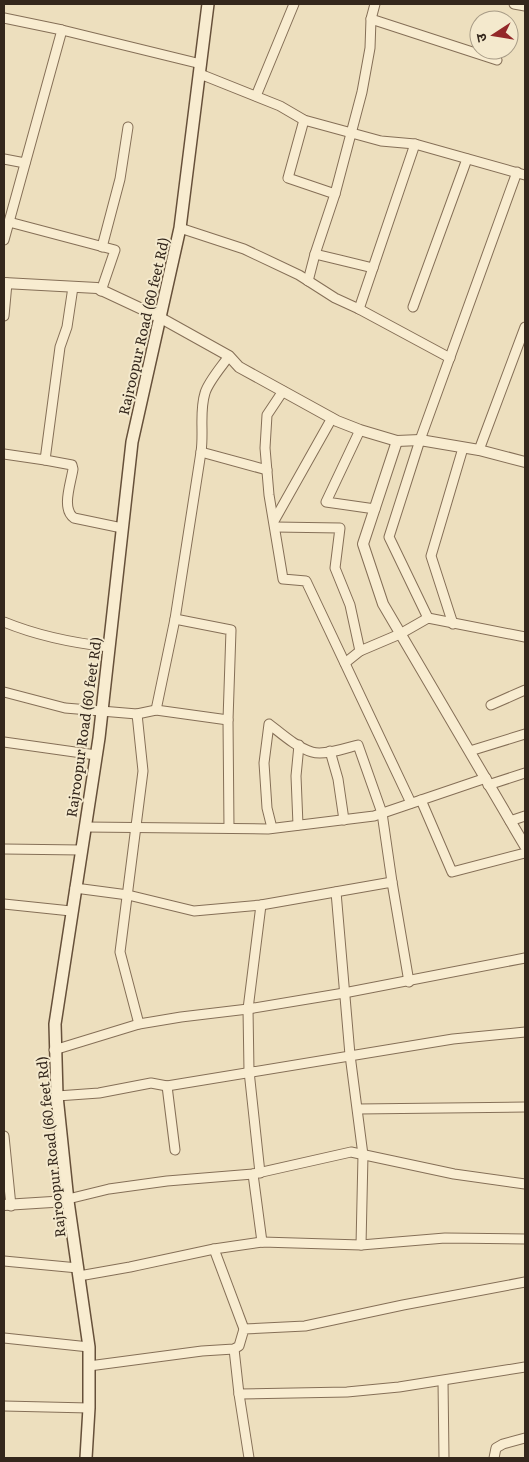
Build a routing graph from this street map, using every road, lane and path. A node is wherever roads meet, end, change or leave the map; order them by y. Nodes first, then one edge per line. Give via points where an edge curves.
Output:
1 (208, 4) edge
2 (294, 4) edge
3 (375, 4) edge
4 (514, 4) edge
5 (525, 6) edge
6 (4, 18) edge
7 (371, 19) junction
8 (62, 30) junction
9 (469, 51) edge
10 (200, 69) junction
11 (256, 96) junction
12 (304, 120) junction
13 (128, 127) dead end
14 (350, 134) junction
15 (415, 144) junction
16 (4, 158) edge
17 (467, 159) junction
18 (25, 163) junction
19 (521, 174) edge
20 (334, 194) junction
21 (9, 222) junction
22 (180, 228) junction
23 (4, 240) edge
24 (102, 247) junction
25 (315, 254) junction
26 (373, 268) junction
27 (308, 281) junction
28 (5, 283) edge
29 (73, 287) junction
30 (101, 290) junction
31 (413, 307) dead end
32 (359, 309) junction
33 (4, 316) edge
34 (159, 317) junction
35 (525, 327) edge
36 (229, 356) junction
37 (450, 358) junction
38 (283, 391) junction
39 (332, 418) junction
40 (360, 430) junction
41 (420, 440) junction
42 (397, 441) junction
43 (463, 448) junction
44 (479, 450) junction
45 (201, 452) junction
46 (4, 454) edge
47 (45, 460) junction
48 (525, 462) edge
49 (267, 470) junction
50 (375, 509) junction
51 (274, 524) junction
52 (122, 528) junction
53 (428, 618) junction
54 (175, 619) junction
55 (4, 622) edge
56 (453, 624) junction
57 (400, 634) junction
58 (525, 636) edge
59 (109, 647) junction
60 (360, 651) junction
61 (344, 663) junction
62 (525, 690) edge
63 (4, 692) edge
64 (491, 705) dead end
65 (156, 710) junction
66 (102, 711) junction
67 (137, 714) junction
68 (228, 720) junction
69 (525, 734) edge
70 (4, 742) edge
71 (299, 745) junction
72 (330, 751) junction
73 (470, 751) junction
74 (96, 755) junction
75 (525, 773) edge
76 (487, 782) junction
77 (421, 800) junction
78 (411, 803) junction
79 (382, 813) junction
80 (525, 816) edge
81 (344, 820) junction
82 (510, 821) junction
83 (298, 825) junction
84 (85, 827) junction
85 (136, 828) junction
86 (229, 828) junction
87 (272, 828) junction
88 (525, 846) edge
89 (4, 849) edge
90 (81, 850) junction
91 (525, 853) edge
92 (392, 882) junction
93 (75, 888) junction
94 (336, 892) junction
95 (128, 895) junction
96 (4, 904) edge
97 (261, 904) junction
98 (71, 911) junction
99 (525, 958) edge
100 (409, 982) junction
101 (344, 994) junction
102 (248, 1009) junction
103 (139, 1024) junction
104 (525, 1032) edge
105 (54, 1050) junction
106 (350, 1055) junction
107 (249, 1071) junction
108 (167, 1086) junction
109 (57, 1096) junction
110 (525, 1106) edge
111 (358, 1109) junction
112 (4, 1136) edge
113 (175, 1150) dead end
114 (363, 1155) junction
115 (6, 1164) edge
116 (257, 1173) junction
117 (525, 1184) edge
118 (68, 1200) junction
119 (7, 1206) edge
120 (525, 1239) edge
121 (262, 1242) junction
122 (362, 1245) junction
123 (214, 1249) junction
124 (4, 1261) edge
125 (79, 1272) junction
126 (525, 1282) edge
127 (244, 1329) junction
128 (4, 1338) edge
129 (89, 1347) junction
130 (234, 1349) junction
131 (89, 1366) junction
132 (525, 1367) edge
133 (443, 1381) junction
134 (239, 1394) junction
135 (4, 1406) edge
136 (89, 1408) junction
137 (525, 1438) edge
138 (86, 1458) edge
139 (249, 1458) edge
140 (444, 1458) edge
141 (494, 1458) edge

1 - 10 main road, Rajroopur Road (60 feet Rd)
2 - 11 street
3 - 7 street
4 - 5 street
6 - 8 street
7 - 9 street
7 - 14 street via 362,92
8 - 10 street
8 - 18 street
10 - 11 street
10 - 22 main road, Rajroopur Road (60 feet Rd)
11 - 12 street
12 - 14 street
12 - 20 street via 288,178
13 - 24 street via 120,179
14 - 15 street
14 - 20 street
15 - 17 street
15 - 26 street
16 - 18 street
17 - 19 street
17 - 31 street
18 - 21 street
19 - 37 street
20 - 25 street
21 - 23 street
21 - 24 street
22 - 27 street via 244,249
22 - 34 main road, Rajroopur Road (60 feet Rd)
24 - 30 street via 115,250
25 - 26 street
25 - 27 street
26 - 32 street
27 - 32 street
28 - 29 street
28 - 33 street
29 - 30 street
29 - 47 street via 67,327 60,347
30 - 34 street
32 - 37 street
34 - 36 street
34 - 52 main road, Rajroopur Road (60 feet Rd) via 132,442
35 - 44 street
36 - 38 street via 239,367
36 - 45 street via 205,392
37 - 41 street
38 - 39 street
38 - 49 street via 267,415
39 - 40 street
39 - 51 street
40 - 42 street
40 - 50 street via 326,502
41 - 42 street
41 - 43 street
41 - 53 street via 389,537
42 - 50 street
43 - 44 street
43 - 56 street via 431,556
44 - 48 street
45 - 49 street
45 - 54 street
46 - 47 street
47 - 52 street via 72,465 69,515
49 - 51 street
50 - 57 street via 363,544 383,604
51 - 60 street via 340,528 335,568 350,605
51 - 61 street via 284,580 306,581
52 - 59 main road, Rajroopur Road (60 feet Rd)
53 - 56 street
53 - 57 street
54 - 65 street
54 - 68 street via 231,630
55 - 59 street via 29,632 79,644
56 - 58 street
57 - 60 street
57 - 73 street
59 - 66 main road, Rajroopur Road (60 feet Rd)
60 - 61 street
61 - 78 street
62 - 64 street
63 - 66 street via 65,708
65 - 67 street
65 - 68 street
66 - 67 street
66 - 74 main road, Rajroopur Road (60 feet Rd)
67 - 85 street via 143,771
68 - 86 street
69 - 73 street
70 - 74 street
71 - 72 street via 313,753
71 - 83 street via 296,776
71 - 87 street via 269,724 264,763 267,808
72 - 79 street via 358,745
72 - 81 street
73 - 76 street
74 - 84 main road, Rajroopur Road (60 feet Rd)
75 - 76 street
76 - 77 street
76 - 82 street
77 - 78 street
77 - 91 street via 452,872
78 - 79 street
79 - 81 street
79 - 92 street
80 - 82 street
81 - 83 street
82 - 88 street
83 - 87 street
84 - 85 street
84 - 90 main road, Rajroopur Road (60 feet Rd)
85 - 86 street
85 - 95 street
86 - 87 street
89 - 90 street
90 - 93 main road, Rajroopur Road (60 feet Rd)
92 - 94 street
92 - 100 street
93 - 95 street
93 - 98 main road, Rajroopur Road (60 feet Rd)
94 - 97 street
94 - 101 street
95 - 97 street via 194,911
95 - 103 street via 120,952
96 - 98 street
97 - 102 street
98 - 105 main road, Rajroopur Road (60 feet Rd)
99 - 100 street
100 - 101 street
101 - 102 street
101 - 106 street
102 - 103 street
102 - 107 street
103 - 105 street
104 - 106 street
105 - 109 main road, Rajroopur Road (60 feet Rd)
106 - 107 street
106 - 111 street
107 - 108 street
107 - 116 street
108 - 109 street via 151,1084
108 - 113 street
109 - 118 main road, Rajroopur Road (60 feet Rd)
110 - 111 street
111 - 114 street
112 - 115 street
114 - 116 street via 351,1152
114 - 117 street via 454,1174
114 - 122 street
115 - 119 street
116 - 118 street via 109,1189
116 - 121 street
118 - 119 street
118 - 125 main road, Rajroopur Road (60 feet Rd)
120 - 122 street via 445,1238
121 - 122 street
121 - 123 street
123 - 125 street
123 - 127 street
124 - 125 street
125 - 129 main road, Rajroopur Road (60 feet Rd)
126 - 127 street via 305,1326
127 - 130 street via 239,1346
128 - 129 street
129 - 131 main road, Rajroopur Road (60 feet Rd)
130 - 131 street
130 - 134 street
131 - 136 main road, Rajroopur Road (60 feet Rd)
132 - 133 street
133 - 134 street via 347,1392
133 - 140 street
134 - 139 street
135 - 136 street
136 - 138 main road, Rajroopur Road (60 feet Rd)
137 - 141 street via 496,1448

